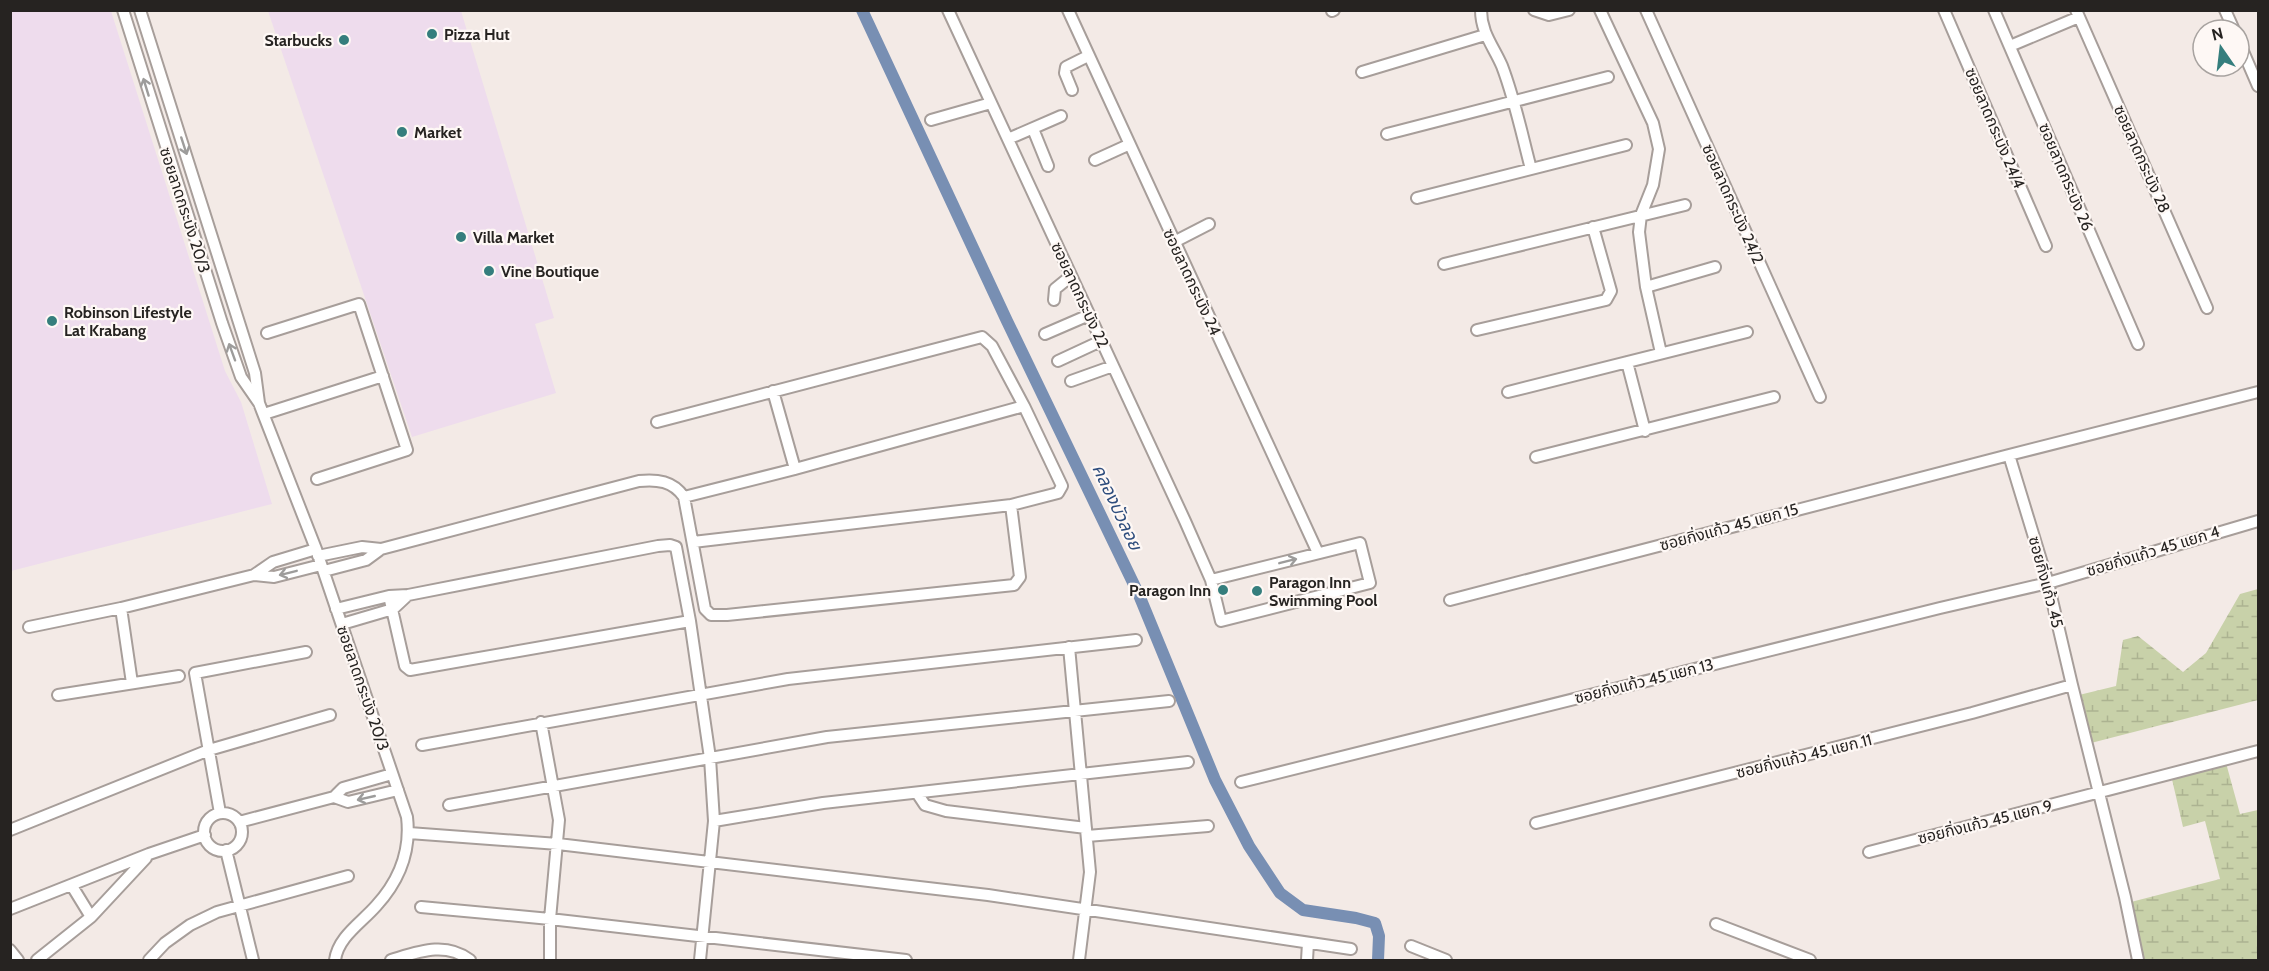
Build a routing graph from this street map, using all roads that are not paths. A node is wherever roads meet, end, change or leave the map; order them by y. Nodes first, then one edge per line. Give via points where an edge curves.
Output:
1 (123, 10) edge
2 (140, 10) edge
3 (948, 10) edge
4 (1068, 10) edge
5 (1481, 10) edge
6 (1534, 10) edge
7 (1569, 10) edge
8 (1600, 10) edge
9 (1646, 10) edge
10 (1944, 10) edge
11 (1994, 10) edge
12 (2078, 14) edge
13 (1485, 35) junction
14 (2010, 46) junction
15 (1088, 56) junction
16 (2251, 68) edge
17 (1362, 72) dead end
18 (1608, 77) dead end
19 (2259, 86) edge
20 (1071, 90) dead end
21 (1514, 102) junction
22 (170, 103) junction
23 (991, 104) junction
24 (153, 109) junction
25 (1061, 116) dead end
26 (930, 120) dead end
27 (1033, 129) junction
28 (1387, 134) dead end
29 (1008, 140) junction
30 (1128, 145) junction
31 (1626, 145) dead end
32 (1095, 160) dead end
33 (1048, 166) dead end
34 (1531, 170) junction
35 (1417, 198) dead end
36 (1685, 205) dead end
37 (1641, 215) junction
38 (1209, 224) dead end
39 (1593, 227) junction
40 (1174, 242) junction
41 (2046, 246) dead end
42 (1444, 264) dead end
43 (1714, 267) dead end
44 (224, 272) junction
45 (1071, 276) junction
46 (206, 277) junction
47 (1646, 287) junction
48 (1054, 300) dead end
49 (2207, 308) dead end
50 (1089, 315) junction
51 (238, 317) junction
52 (222, 323) junction
53 (1477, 330) dead end
54 (1747, 332) dead end
55 (267, 333) dead end
56 (1045, 334) dead end
57 (1101, 341) junction
58 (2138, 344) dead end
59 (1661, 353) junction
60 (1058, 361) dead end
61 (1627, 362) junction
62 (1113, 366) junction
63 (383, 376) junction
64 (1071, 381) dead end
65 (773, 391) junction
66 (1508, 392) dead end
67 (2259, 392) edge
68 (1820, 396) dead end
69 (1774, 397) dead end
70 (259, 403) junction
71 (1024, 406) junction
72 (264, 414) junction
73 (657, 422) dead end
74 (1645, 431) junction
75 (2009, 455) junction
76 (1536, 457) dead end
77 (795, 469) junction
78 (317, 479) dead end
79 (684, 497) junction
80 (1011, 506) junction
81 (2259, 521) edge
82 (693, 542) junction
83 (381, 549) junction
84 (1318, 553) junction
85 (320, 560) junction
86 (255, 575) junction
87 (1211, 580) junction
88 (2048, 583) junction
89 (408, 595) junction
90 (389, 596) junction
91 (1450, 600) dead end
92 (121, 608) junction
93 (336, 609) junction
94 (393, 609) junction
95 (690, 621) junction
96 (342, 624) junction
97 (29, 627) dead end
98 (1136, 640) dead end
99 (1068, 648) junction
100 (306, 652) dead end
101 (179, 676) dead end
102 (132, 683) junction
103 (2072, 685) junction
104 (701, 694) junction
105 (58, 695) dead end
106 (1169, 701) dead end
107 (1074, 710) junction
108 (330, 715) dead end
109 (541, 722) junction
110 (422, 745) dead end
111 (209, 750) junction
112 (2259, 751) edge
113 (710, 758) junction
114 (1188, 762) dead end
115 (1081, 773) junction
116 (392, 774) junction
117 (1241, 782) dead end
118 (553, 785) junction
119 (398, 790) junction
120 (916, 793) junction
121 (2100, 793) junction
122 (334, 797) junction
123 (449, 805) dead end
124 (220, 813) junction
125 (714, 821) junction
126 (239, 822) junction
127 (1536, 823) dead end
128 (1208, 826) dead end
129 (10, 830) edge
130 (1087, 832) junction
131 (409, 833) junction
132 (205, 835) junction
133 (558, 844) junction
134 (226, 850) junction
135 (1869, 852) dead end
136 (149, 854) junction
137 (711, 861) junction
138 (348, 876) dead end
139 (72, 886) junction
140 (239, 905) junction
141 (421, 907) dead end
142 (10, 909) edge
143 (1086, 910) junction
144 (91, 917) junction
145 (550, 919) junction
146 (1716, 924) dead end
147 (703, 937) junction
148 (1308, 943) junction
149 (1410, 946) dead end
150 (1351, 949) dead end
151 (10, 950) edge
152 (18, 960) edge
153 (37, 960) edge
154 (148, 960) edge
155 (253, 960) edge
156 (335, 960) edge
157 (391, 960) edge
158 (470, 960) edge
159 (550, 960) edge
160 (700, 960) edge
161 (906, 960) edge
162 (1079, 960) edge
163 (1307, 960) edge
164 (1446, 960) edge
165 (1810, 960) edge
166 (2138, 960) edge

24 -> 1 street, ซอยลาดกระบัง 20/3
2 - 22 street, ซอยลาดกระบัง 20/3
3 - 23 street, ซอยลาดกระบัง 22
4 - 15 street, ซอยลาดกระบัง 24
5 - 13 street
6 - 7 street via 1549,15
8 - 37 street via 1653,123 1659,149 1653,185
9 - 68 street, ซอยลาดกระบัง 24/2
10 - 41 street, ซอยลาดกระบัง 24/4
11 - 14 street, ซอยลาดกระบัง 26
12 - 14 street
12 - 49 street, ซอยลาดกระบัง 28
13 - 17 street
13 - 21 street via 1501,64
14 - 58 street, ซอยลาดกระบัง 26
15 - 20 street via 1066,67
15 - 30 street, ซอยลาดกระบัง 24
16 - 19 street
18 - 21 street
21 - 28 street
21 - 34 street
22 - 24 street
22 -> 44 street, ซอยลาดกระบัง 20/3
23 - 26 street
23 - 29 street, ซอยลาดกระบัง 22
24 - 46 street, ซอยลาดกระบัง 20/3
25 - 27 street
27 - 29 street
27 - 33 street
29 - 45 street, ซอยลาดกระบัง 22
30 - 32 street
30 - 40 street, ซอยลาดกระบัง 24
31 - 34 street
34 - 35 street
36 - 37 street
37 - 39 street
37 - 47 street via 1640,246
38 - 40 street
39 - 42 street
39 - 53 street via 1611,291 1606,300
40 - 84 street, ซอยลาดกระบัง 24
43 - 47 street
44 - 46 street
44 - 51 street, ซอยลาดกระบัง 20/3
45 - 48 street via 1057,286
45 - 50 street, ซอยลาดกระบัง 22
46 - 52 street, ซอยลาดกระบัง 20/3
47 - 59 street
50 - 56 street
50 - 57 street, ซอยลาดกระบัง 22
51 - 52 street
51 - 70 street, ซอยลาดกระบัง 20/3 via 255,373
70 -> 52 street, ซอยลาดกระบัง 20/3 via 241,376
54 - 59 street
55 - 63 street via 359,304
57 - 60 street
57 - 62 street, ซอยลาดกระบัง 22
59 - 61 street
61 - 66 street
61 - 74 street
62 - 64 street
62 - 87 street, ซอยลาดกระบัง 22
63 - 72 street
63 - 78 street via 407,450
65 - 71 street via 982,336 992,346
65 - 73 street
65 - 77 street
67 - 75 street
69 - 74 street
70 - 72 street, ซอยลาดกระบัง 20/3
71 - 77 street
71 - 80 street via 1062,489
72 - 85 street, ซอยลาดกระบัง 20/3
74 - 76 street
75 - 88 street, ซอยกิ่งแก้ว 45
75 - 91 street, ซอยกิ่งแก้ว 45 แยก 15
77 - 79 street
79 - 82 street
79 - 83 street via 672,484 639,481
80 - 82 street
80 - 82 street via 1020,577 1014,585 711,615 705,609
81 - 88 street, ซอยกิ่งแก้ว 45 แยก 4
83 - 85 street via 362,547
83 - 85 street via 366,561
87 -> 84 street
84 - 87 street, ซอยลาดกระบัง 22 via 1360,543 1370,583 1221,621
85 -> 86 street via 274,577
85 - 86 street via 273,562
85 - 93 street, ซอยลาดกระบัง 20/3
86 - 92 street
88 - 103 street, ซอยกิ่งแก้ว 45
88 - 117 street, ซอยกิ่งแก้ว 45 แยก 13
89 - 90 street
89 - 94 street
89 - 95 street via 670,545 678,550
90 - 93 street
90 - 94 street
92 - 97 street
92 - 102 street
93 - 96 street, ซอยลาดกระบัง 20/3
94 - 95 street via 405,666 410,670
94 - 96 street
95 - 104 street
96 - 116 street, ซอยลาดกระบัง 20/3
98 - 99 street
99 - 104 street via 788,678
99 - 107 street
100 - 111 street via 195,673
101 - 102 street
102 - 105 street
103 - 121 street, ซอยกิ่งแก้ว 45
103 - 127 street, ซอยกิ่งแก้ว 45 แยก 11 via 1972,714
104 - 109 street
104 - 113 street
106 - 107 street
107 - 113 street via 827,737
107 - 115 street
108 - 111 street
109 - 110 street
109 - 118 street
111 - 124 street
111 - 129 street
112 - 121 street, ซอยกิ่งแก้ว 45 แยก 9
113 - 118 street
113 - 125 street
114 - 115 street
115 - 120 street
115 - 130 street
116 - 119 street, ซอยลาดกระบัง 20/3
116 - 122 street via 343,788
118 - 123 street
118 - 133 street via 559,820
119 -> 122 street via 348,802
119 - 131 street, ซอยลาดกระบัง 20/3
120 - 125 street
120 - 130 street via 932,808
121 - 135 street, ซอยกิ่งแก้ว 45 แยก 9
121 - 166 street, ซอยกิ่งแก้ว 45
122 - 126 street
124 - 126 street
124 - 132 street via 206,824
125 - 137 street
126 - 134 street via 239,843
128 - 130 street
130 - 143 street via 1090,872
131 - 133 street
131 - 156 street, ซอยลาดกระบัง 20/3 via 396,880 347,936 336,951
132 - 134 street via 213,847
132 - 136 street
133 - 137 street
133 - 145 street
134 - 140 street
136 - 139 street
136 - 144 street
137 - 143 street
137 - 147 street
138 - 140 street
139 - 142 street
139 - 144 street
140 - 154 street via 190,925
140 - 155 street
141 - 145 street
143 - 148 street
143 - 162 street
144 - 153 street
145 - 147 street
145 - 159 street
146 - 165 street
147 - 160 street
147 - 161 street
148 - 150 street
148 - 163 street
149 - 164 street
151 - 152 street
157 - 158 street via 440,949 452,950

